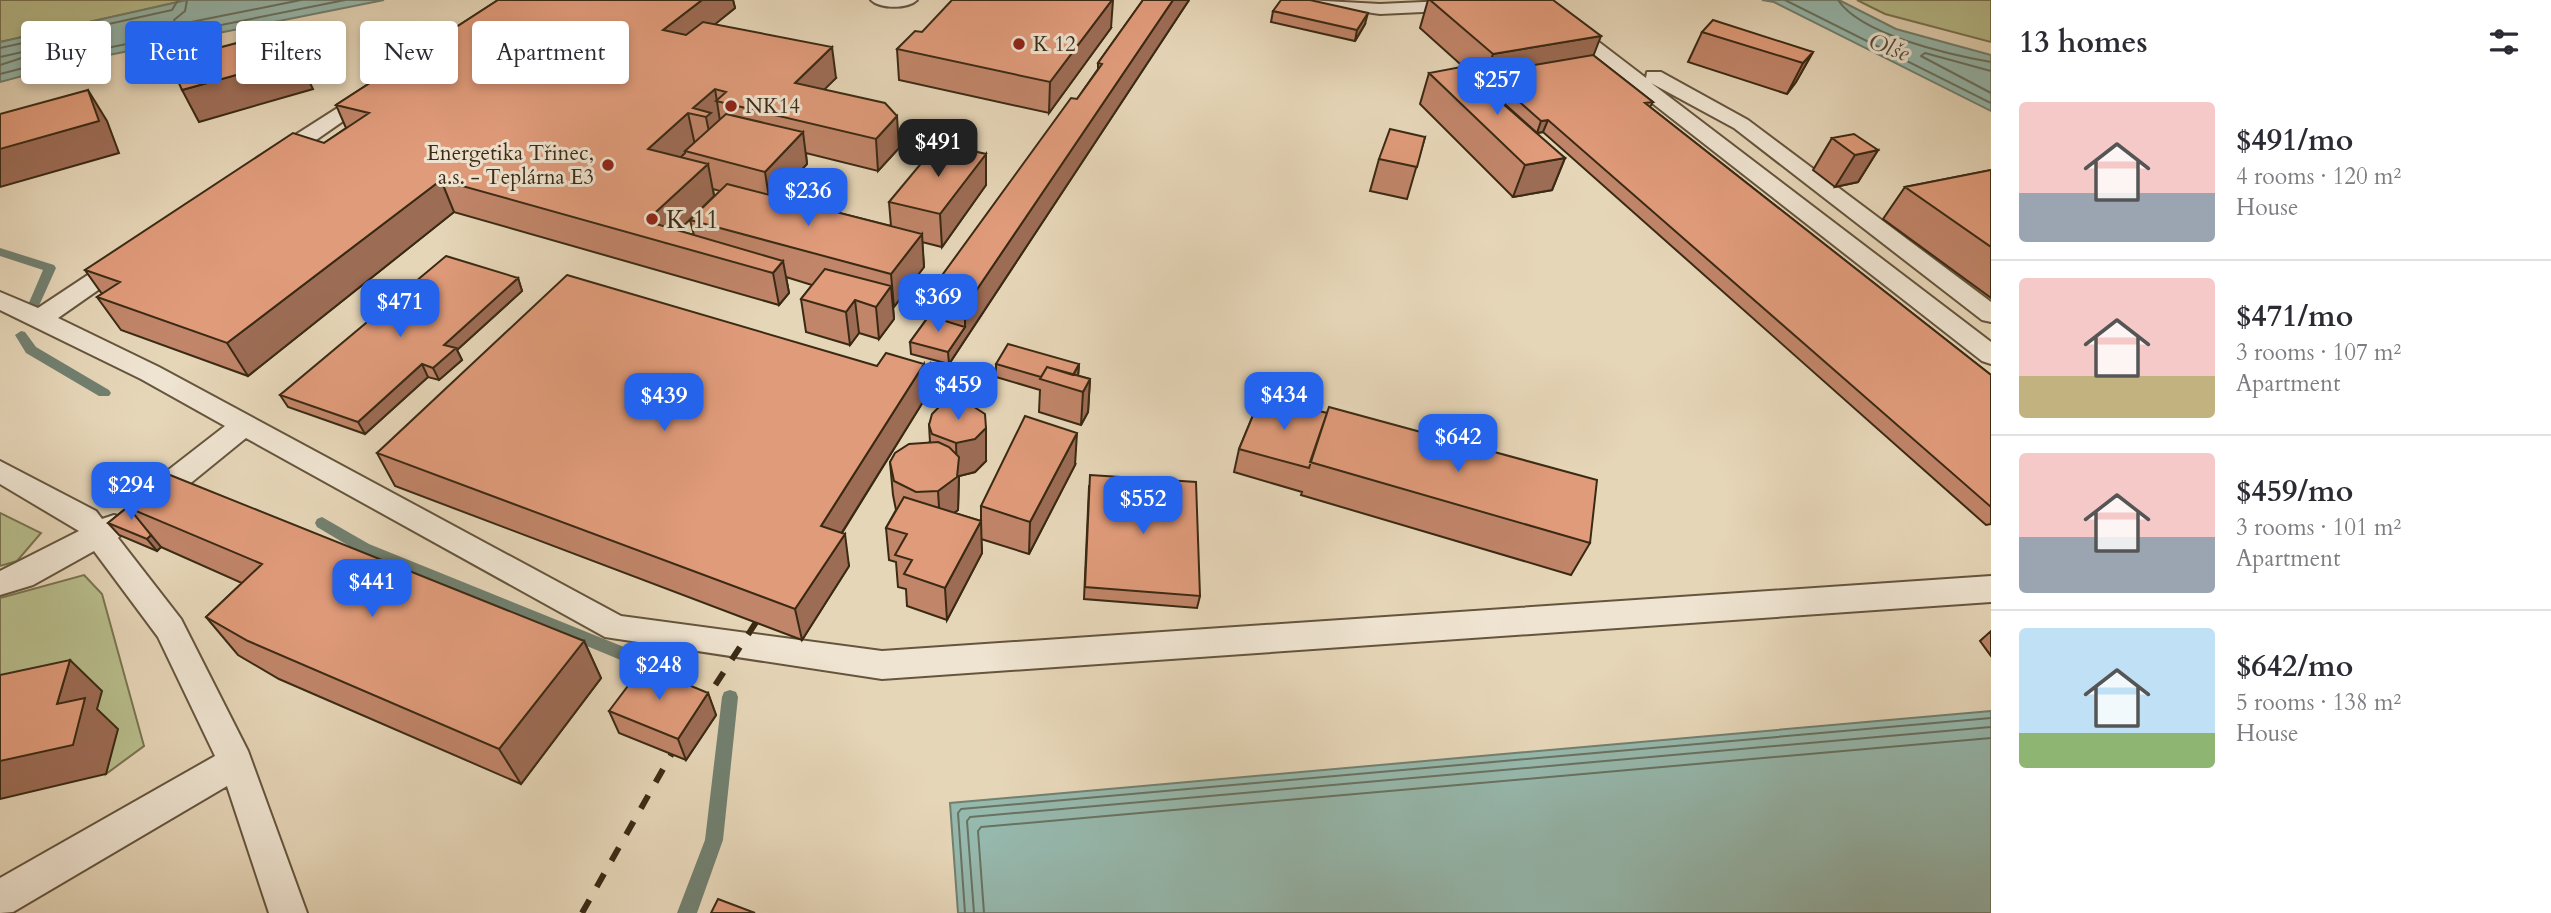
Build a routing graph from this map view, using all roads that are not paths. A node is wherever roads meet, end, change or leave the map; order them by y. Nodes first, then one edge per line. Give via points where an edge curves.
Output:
1 (880, 0) edge
2 (908, 0) edge
3 (1315, 0) edge
4 (1488, 4) edge
5 (1547, 15) edge
6 (1570, 29) junction
7 (384, 84) edge
8 (257, 171) edge
9 (144, 248) edge
10 (0, 300) edge
11 (1991, 314) edge
12 (41, 318) junction
13 (1991, 355) edge
14 (243, 426) junction
15 (0, 471) edge
16 (99, 536) junction
17 (0, 583) edge
18 (1991, 589) edge
19 (236, 762) junction
20 (0, 899) edge
21 (288, 913) edge

1 - 2 lane
3 - 4 lane via 1380,9
5 - 6 lane
6 - 11 lane via 1741,124
6 - 13 lane
7 - 8 lane
9 - 12 lane
10 - 12 lane
12 - 14 lane
14 - 16 lane
14 - 18 lane via 616,628 882,665
15 - 16 lane via 86,519
16 - 17 lane
16 - 19 lane via 170,628
19 - 20 lane
19 - 21 lane

